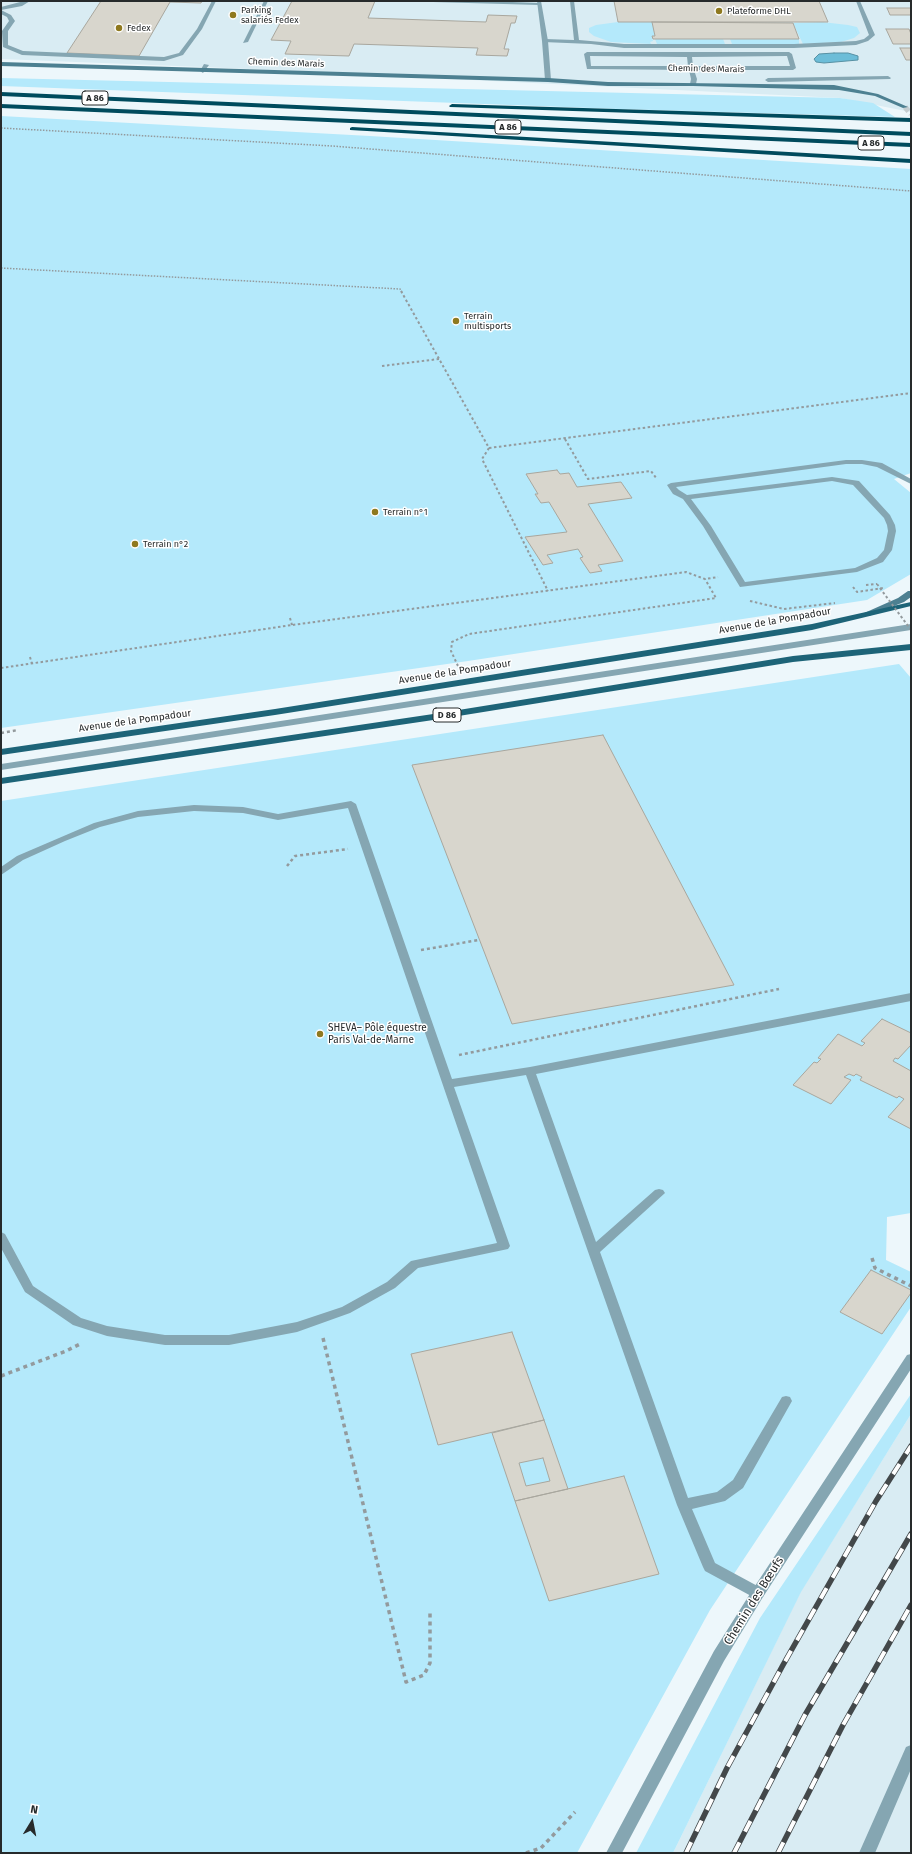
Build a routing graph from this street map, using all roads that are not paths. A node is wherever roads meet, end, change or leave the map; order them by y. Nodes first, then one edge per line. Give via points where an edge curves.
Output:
1 (28, 1) edge
2 (214, 1) edge
3 (266, 1) edge
4 (433, 1) edge
5 (572, 1) edge
6 (858, 1) edge
7 (539, 3) edge
8 (1, 11) edge
9 (545, 41) junction
10 (578, 41) junction
11 (245, 42) dead end
12 (689, 55) junction
13 (1, 64) edge
14 (206, 65) dead end
15 (691, 68) junction
16 (203, 71) junction
17 (888, 78) dead end
18 (548, 80) junction
19 (768, 80) junction
20 (693, 82) junction
21 (840, 88) junction
22 (1, 94) edge
23 (190, 102) junction
24 (402, 104) dead end
25 (442, 105) dead end
26 (1, 106) edge
27 (904, 108) tunnel mouth
28 (184, 114) junction
29 (911, 120) edge
30 (911, 134) edge
31 (911, 145) edge
32 (911, 161) edge
33 (911, 482) edge
34 (686, 497) junction
35 (911, 593) edge
36 (911, 604) edge
37 (862, 615) junction
38 (911, 629) edge
39 (911, 647) edge
40 (1, 752) edge
41 (1, 767) edge
42 (1, 781) edge
43 (1, 872) edge
44 (911, 996) edge
45 (530, 1071) junction
46 (448, 1084) junction
47 (658, 1193) dead end
48 (1, 1237) edge
49 (594, 1251) junction
50 (911, 1359) edge
51 (786, 1401) dead end
52 (684, 1505) junction
53 (758, 1593) junction
54 (911, 1752) edge
55 (614, 1853) edge
56 (867, 1853) edge

1 - 8 street
2 - 8 street via 180,54 164,59 22,53 5,46 4,31 12,21
3 - 11 street
4 - 7 street
5 - 10 street
6 - 10 street via 872,35 856,43 794,46 624,46
7 - 9 street
9 - 10 street
9 - 18 street
12 - 15 street
12 - 15 street via 789,54 793,68
12 - 15 street via 587,54 589,68
13 - 16 street, Chemin des Marais
14 - 16 street
15 - 20 street
16 - 18 street, Chemin des Marais
17 - 19 street
18 - 20 street, Chemin des Marais via 602,84
19 - 20 street, Chemin des Marais
19 - 21 street, Chemin des Marais via 824,84
20 - 21 street, Chemin des Marais
21 - 27 street, Chemin des Marais via 876,95
22 - 23 highway, A 86
23 - 24 highway via 236,98
23 - 30 highway, A 86
25 - 29 highway
26 - 28 highway, A 86
28 - 31 highway, A 86
28 - 32 highway via 215,121
33 - 34 street via 879,465 846,462 671,485 676,492
34 - 34 street via 743,585 857,570 885,555 891,541 892,531 887,517 861,488 844,480 832,479
35 - 37 street via 901,600
36 - 37 main road, Avenue de la Pompadour
37 - 40 main road, Avenue de la Pompadour via 789,631
38 - 41 street
39 - 42 main road, D 86 via 793,659 440,716
43 - 46 street via 20,858 97,825 138,814 194,808 243,810 278,817 351,804
44 - 45 street
45 - 46 street
45 - 49 street
46 - 48 street via 504,1246 415,1264 391,1284 346,1310 318,1320 297,1327 229,1340 165,1340 107,1331 77,1322 29,1289
47 - 49 street
49 - 52 street
50 - 53 street, Chemin des Bœufs
51 - 52 street via 738,1484 720,1497
52 - 53 street via 710,1567
53 - 55 street, Chemin des Bœufs via 719,1656
54 - 56 street

